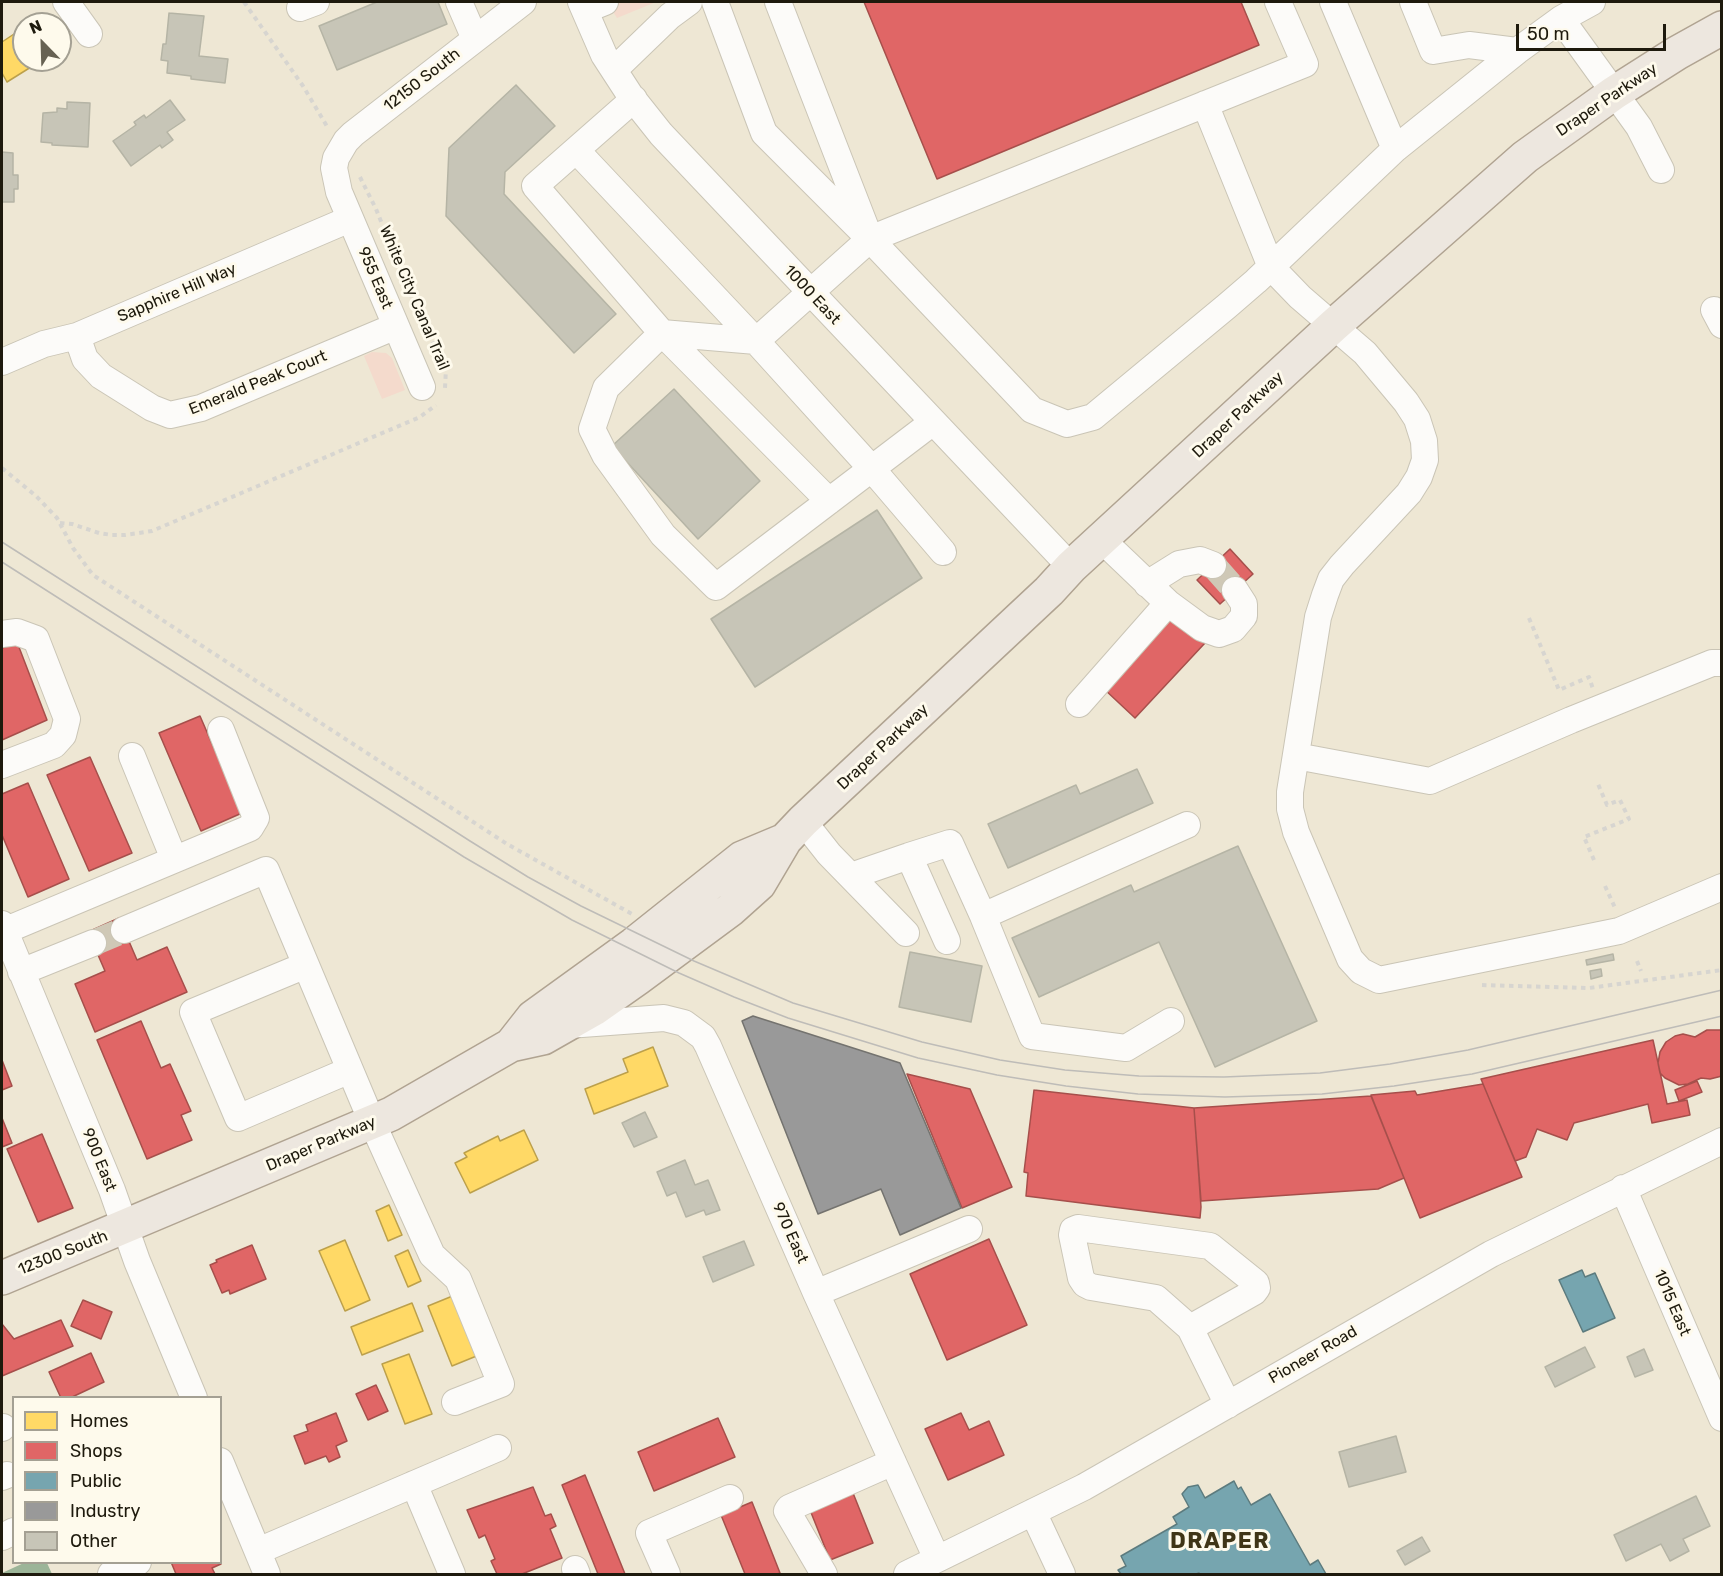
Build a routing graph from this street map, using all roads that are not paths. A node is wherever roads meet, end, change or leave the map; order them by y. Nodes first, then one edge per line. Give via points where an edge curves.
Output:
1 (66, 2) edge
2 (459, 2) edge
3 (523, 2) edge
4 (689, 2) edge
5 (715, 2) edge
6 (778, 2) edge
7 (1278, 2) edge
8 (1333, 2) edge
9 (1413, 2) edge
10 (1592, 2) edge
11 (590, 4) edge
12 (1561, 19) junction
13 (1722, 28) edge
14 (89, 34) dead end
15 (475, 39) junction
16 (1517, 51) junction
17 (614, 70) junction
18 (1614, 93) junction
19 (634, 99) junction
20 (1205, 104) junction
21 (1395, 149) junction
22 (576, 150) junction
23 (338, 158) joint
24 (1661, 170) dead end
25 (350, 219) junction
26 (870, 238) junction
27 (1271, 267) junction
28 (810, 292) junction
29 (396, 326) junction
30 (1333, 326) junction
31 (662, 333) junction
32 (76, 336) junction
33 (756, 341) junction
34 (2, 362) edge
35 (435, 393) road end
36 (933, 422) junction
37 (872, 469) junction
38 (829, 501) junction
39 (1102, 540) junction
40 (943, 552) dead end
41 (1213, 565) tunnel mouth
42 (1071, 567) junction
43 (1148, 584) junction
44 (1235, 590) tunnel mouth
45 (1168, 603) junction
46 (2, 634) edge
47 (1722, 663) edge
48 (1079, 704) dead end
49 (221, 730) dead end
50 (132, 756) dead end
51 (1296, 756) junction
52 (2, 765) edge
53 (1187, 825) dead end
54 (794, 831) junction
55 (909, 856) junction
56 (174, 860) junction
57 (851, 876) junction
58 (1722, 887) edge
59 (983, 915) junction
60 (3, 928) edge
61 (124, 930) tunnel mouth
62 (906, 933) dead end
63 (947, 941) dead end
64 (93, 943) tunnel mouth
65 (306, 964) junction
66 (13, 965) edge
67 (1171, 1021) dead end
68 (565, 1025) junction
69 (511, 1045) junction
70 (350, 1071) junction
71 (372, 1122) junction
72 (1722, 1141) edge
73 (1623, 1188) junction
74 (124, 1227) junction
75 (969, 1229) dead end
76 (2, 1278) edge
77 (816, 1293) junction
78 (1190, 1328) junction
79 (193, 1396) edge
80 (455, 1402) dead end
81 (1228, 1405) junction
82 (1722, 1418) edge
83 (498, 1448) dead end
84 (893, 1462) junction
85 (222, 1466) edge
86 (414, 1484) junction
87 (730, 1498) dead end
88 (1033, 1512) junction
89 (258, 1551) junction
90 (136, 1564) edge
91 (923, 1568) edge
92 (111, 1575) edge
93 (267, 1575) edge
94 (452, 1575) edge
95 (668, 1575) edge
96 (824, 1575) edge
97 (1062, 1575) edge

1 - 14 street
2 - 15 street
3 - 15 street, 12150 South
4 - 17 street
5 - 26 street via 764,133
6 - 26 street
7 - 20 street via 1305,64
8 - 21 street
9 - 16 street via 1433,51 1469,45
10 - 12 street
11 - 17 street, 1000 East via 604,55
12 - 16 street
12 - 18 street
13 - 18 main road, Draper Parkway
15 - 23 street, 12150 South via 353,134
16 - 21 street
17 - 19 street, 1000 East
18 - 24 street via 1639,127
18 - 30 main road, Draper Parkway via 1525,157
19 - 22 street
19 - 28 street, 1000 East via 661,134
20 - 26 street
20 - 27 street
21 - 27 street
22 - 31 street via 535,186
22 - 33 street
23 - 25 street, 955 East via 339,192
25 - 29 street, 955 East
25 - 32 street, Sapphire Hill Way
26 - 27 street via 1032,410 1067,424 1093,417
26 - 28 street
27 - 30 street
28 - 33 street
28 - 36 street, 1000 East
29 - 32 street, Emerald Peak Court via 201,408 170,415 101,376 85,359
29 - 35 street, 955 East
30 - 39 main road, Draper Parkway
30 - 51 street via 1365,353 1406,402 1417,419 1425,460 1409,493 1331,579 1318,617
31 - 33 street
31 - 38 street
31 - 38 street via 606,388 592,429 604,455 663,535 716,587
32 - 34 street, Sapphire Hill Way via 44,344
33 - 37 street
36 - 37 street
36 - 42 street, 1000 East
37 - 38 street
37 - 40 street
39 - 42 main road, Draper Parkway
39 - 43 street
41 - 43 street via 1200,560 1179,564
42 - 54 main road, Draper Parkway
43 - 45 street
44 - 45 street via 1244,604 1244,616 1233,629 1219,634 1195,623
45 - 48 street
46 - 52 street via 17,632 36,639 67,719 63,735 54,745
47 - 51 street via 1712,663 1430,780
49 - 56 street via 256,818 250,828
50 - 56 street
51 - 58 street via 1290,809 1296,832 1350,959 1361,972 1379,980 1619,931
53 - 59 street
54 - 57 street via 829,854
54 - 68 main road, Draper Parkway via 759,884 730,910 603,1003
54 - 69 main road, Draper Parkway via 742,858 534,1017
55 - 57 street
55 - 59 street via 950,843
55 - 63 street
56 - 60 street
57 - 62 street
59 - 67 street via 1032,1036 1126,1048
60 - 66 street, 900 East
61 - 65 street via 266,870
64 - 66 street
65 - 70 street
65 - 70 street via 193,1012 238,1118
66 - 74 street, 900 East via 112,1190
68 - 69 main road, Draper Parkway via 543,1038
68 - 77 street, 970 East via 664,1018 696,1031 708,1046
69 - 71 main road, Draper Parkway
70 - 71 street
71 - 74 main road, Draper Parkway
71 - 80 street via 432,1255 458,1279 501,1383
72 - 73 street, Pioneer Road
73 - 81 street, Pioneer Road via 1491,1254
73 - 82 street, 1015 East
74 - 76 main road, 12300 South
74 - 79 street, 900 East
75 - 77 street
77 - 84 street, 970 East
78 - 78 street via 1254,1292 1256,1283 1210,1246 1073,1230 1085,1284 1156,1298
78 - 81 street
81 - 88 street, Pioneer Road
83 - 86 street
84 - 91 street, 970 East
84 - 96 street via 787,1511
85 - 89 street
86 - 89 street
86 - 94 street
87 - 95 street via 649,1533
88 - 91 street, Pioneer Road
88 - 97 street
89 - 93 street
90 - 92 street

